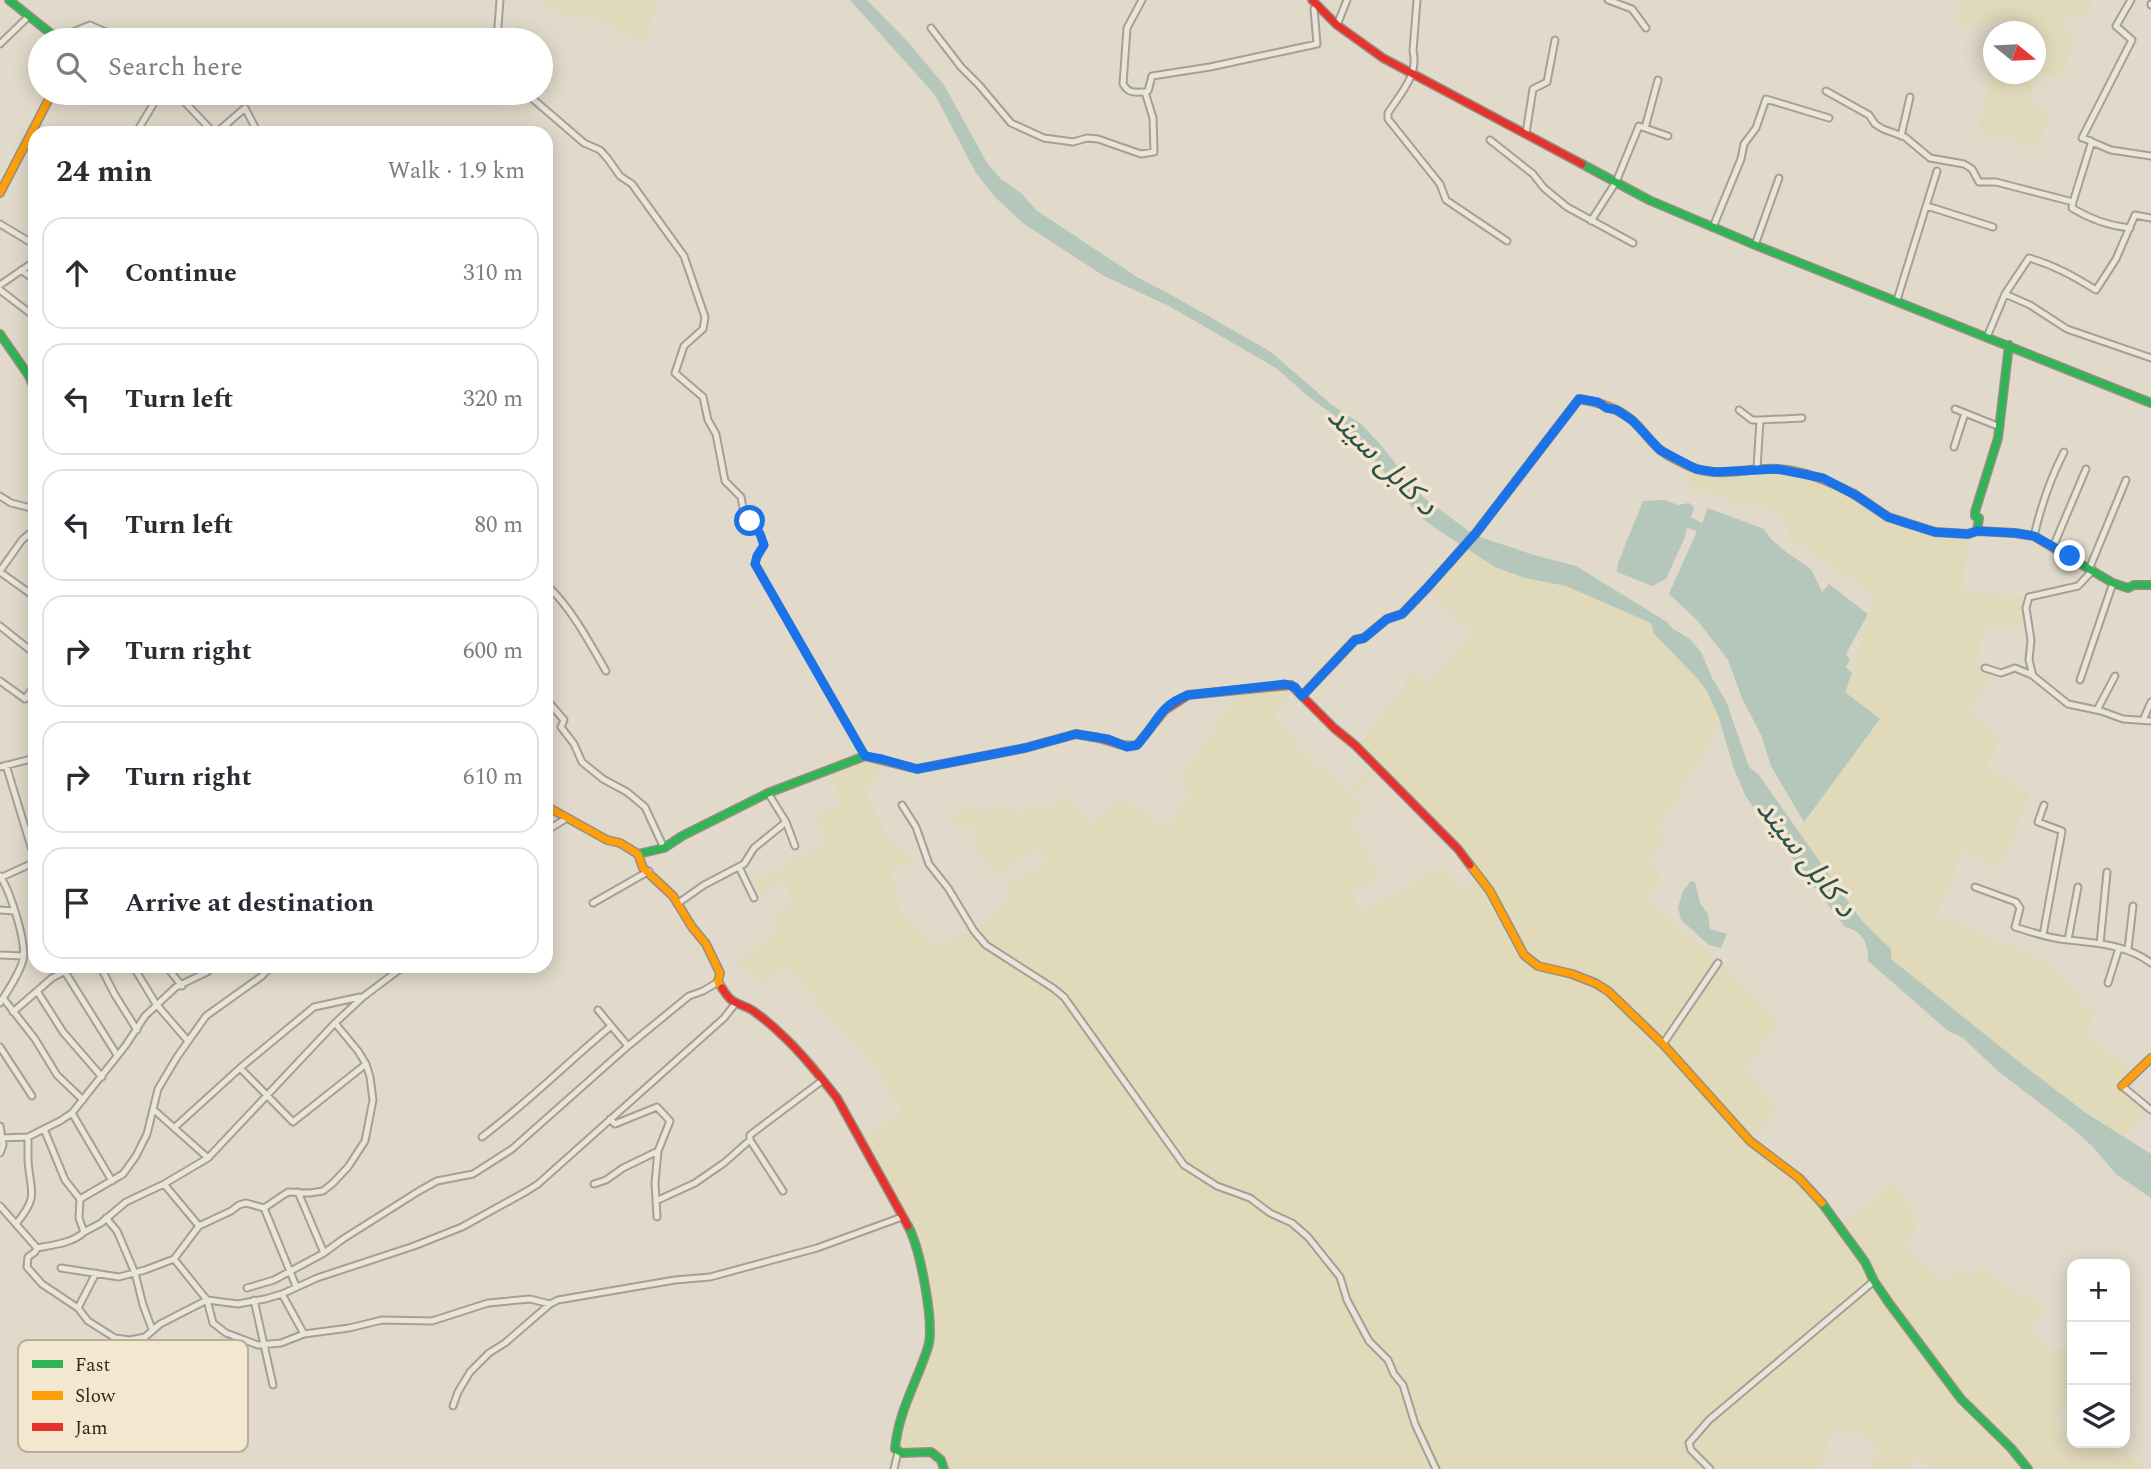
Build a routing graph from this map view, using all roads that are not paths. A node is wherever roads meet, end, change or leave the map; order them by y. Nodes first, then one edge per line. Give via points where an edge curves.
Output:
1 (9, 0) edge
2 (500, 0) edge
3 (1142, 0) edge
4 (1348, 0) edge
5 (1608, 0) edge
6 (2131, 0) edge
7 (1419, 1) edge
8 (1315, 3) edge
9 (29, 16) junction
10 (1337, 25) junction
11 (44, 28) edge
12 (498, 28) edge
13 (931, 28) dead end
14 (1646, 28) dead end
15 (1555, 40) dead end
16 (0, 44) edge
17 (1413, 73) junction
18 (1658, 80) dead end
19 (1826, 91) dead end
20 (1145, 92) junction
21 (1910, 97) dead end
22 (46, 105) edge
23 (153, 105) edge
24 (188, 105) edge
25 (539, 105) edge
26 (1829, 118) dead end
27 (35, 126) edge
28 (140, 126) edge
29 (208, 126) edge
30 (223, 126) edge
31 (254, 126) edge
32 (1645, 128) junction
33 (1526, 133) junction
34 (1668, 136) dead end
35 (1901, 136) junction
36 (28, 139) edge
37 (1490, 140) dead end
38 (2092, 142) junction
39 (2151, 156) edge
40 (1937, 171) dead end
41 (1779, 178) dead end
42 (1616, 182) junction
43 (0, 193) edge
44 (2073, 202) junction
45 (1927, 206) junction
46 (2151, 218) edge
47 (1591, 221) junction
48 (0, 225) edge
49 (1713, 227) junction
50 (1993, 227) dead end
51 (2130, 228) junction
52 (1507, 241) dead end
53 (28, 242) edge
54 (1633, 243) dead end
55 (1755, 245) junction
56 (28, 266) edge
57 (21, 270) junction
58 (28, 275) edge
59 (0, 288) edge
60 (2005, 294) junction
61 (1897, 300) junction
62 (28, 311) edge
63 (0, 334) edge
64 (1987, 337) junction
65 (2009, 345) junction
66 (2151, 358) edge
67 (28, 375) edge
68 (2151, 403) edge
69 (1955, 409) dead end
70 (1739, 411) dead end
71 (1965, 413) junction
72 (1802, 418) dead end
73 (1760, 420) junction
74 (2000, 427) junction
75 (1954, 447) dead end
76 (2064, 452) dead end
77 (1757, 468) junction
78 (2086, 469) dead end
79 (2126, 480) dead end
80 (0, 496) edge
81 (28, 507) edge
82 (1977, 531) junction
83 (28, 535) edge
84 (2034, 536) junction
85 (2053, 547) junction
86 (2091, 568) junction
87 (0, 572) edge
88 (2113, 583) junction
89 (2151, 585) edge
90 (553, 590) edge
91 (28, 592) edge
92 (0, 626) edge
93 (28, 648) edge
94 (1985, 668) dead end
95 (606, 671) dead end
96 (2034, 676) junction
97 (2115, 676) dead end
98 (2080, 680) dead end
99 (0, 681) edge
100 (28, 695) edge
101 (1302, 696) junction
102 (2151, 702) edge
103 (553, 707) edge
104 (2097, 710) junction
105 (2143, 720) junction
106 (2151, 721) edge
107 (865, 756) junction
108 (28, 760) edge
109 (3, 766) edge
110 (768, 793) junction
111 (902, 805) dead end
112 (2044, 805) dead end
113 (553, 810) edge
114 (567, 818) junction
115 (786, 822) junction
116 (553, 827) edge
117 (28, 840) edge
118 (795, 846) dead end
119 (664, 848) junction
120 (639, 854) junction
121 (28, 864) edge
122 (739, 867) junction
123 (649, 871) junction
124 (2107, 872) dead end
125 (1, 876) edge
126 (1975, 887) dead end
127 (2077, 887) dead end
128 (754, 898) dead end
129 (593, 903) dead end
130 (677, 904) junction
131 (2133, 906) dead end
132 (0, 910) edge
133 (14, 911) junction
134 (2043, 935) junction
135 (2068, 940) junction
136 (2100, 944) junction
137 (2119, 948) junction
138 (2128, 949) junction
139 (0, 955) edge
140 (24, 956) junction
141 (1718, 962) dead end
142 (2151, 963) edge
143 (63, 973) edge
144 (66, 973) edge
145 (104, 973) edge
146 (137, 973) edge
147 (172, 973) edge
148 (200, 973) edge
149 (265, 973) edge
150 (395, 973) edge
151 (718, 982) junction
152 (2108, 983) dead end
153 (182, 986) junction
154 (37, 991) junction
155 (363, 997) junction
156 (1, 1001) edge
157 (156, 1004) junction
158 (735, 1004) junction
159 (598, 1010) dead end
160 (13, 1012) junction
161 (335, 1023) junction
162 (610, 1027) junction
163 (137, 1030) junction
164 (188, 1041) junction
165 (1663, 1044) junction
166 (628, 1045) junction
167 (0, 1047) edge
168 (117, 1055) junction
169 (2151, 1058) edge
170 (366, 1064) junction
171 (240, 1068) junction
172 (102, 1077) junction
173 (823, 1080) junction
174 (2122, 1086) joint
175 (266, 1094) junction
176 (32, 1096) dead end
177 (83, 1100) junction
178 (153, 1109) junction
179 (2151, 1110) edge
180 (72, 1113) junction
181 (610, 1119) junction
182 (0, 1126) edge
183 (174, 1128) junction
184 (44, 1129) junction
185 (28, 1137) junction
186 (482, 1137) dead end
187 (1, 1138) edge
188 (750, 1140) junction
189 (658, 1151) junction
190 (0, 1153) edge
191 (208, 1158) junction
192 (112, 1181) junction
193 (164, 1184) junction
194 (594, 1184) dead end
195 (783, 1191) dead end
196 (298, 1192) junction
197 (80, 1199) junction
198 (656, 1201) junction
199 (0, 1206) edge
200 (264, 1208) junction
201 (657, 1217) dead end
202 (902, 1217) junction
203 (106, 1218) junction
204 (16, 1224) junction
205 (199, 1226) junction
206 (84, 1232) junction
207 (37, 1248) junction
208 (324, 1253) junction
209 (174, 1259) junction
210 (61, 1268) dead end
211 (289, 1272) junction
212 (96, 1273) junction
213 (135, 1273) junction
214 (1874, 1281) junction
215 (296, 1286) junction
216 (247, 1288) dead end
217 (282, 1294) junction
218 (206, 1300) junction
219 (254, 1300) junction
220 (550, 1304) junction
221 (78, 1308) junction
222 (152, 1329) junction
223 (304, 1334) junction
224 (243, 1340) edge
225 (248, 1342) edge
226 (265, 1346) junction
227 (273, 1385) dead end
228 (453, 1406) dead end
229 (898, 1452) junction
230 (894, 1469) edge
231 (944, 1469) edge
232 (1436, 1469) edge
233 (1710, 1469) edge
234 (2028, 1469) edge

1 - 9 street
2 - 12 street
3 - 20 street via 1126,28 1123,84 1131,93
4 - 10 street
5 - 14 street via 1632,9
6 - 38 street via 2116,26 2132,40 2082,138
7 - 17 street
8 - 10 street
8 - 20 street via 1317,44 1152,76
9 - 11 street
9 - 16 street
10 - 17 street
13 - 20 street via 1011,123 1044,138 1098,139 1141,154 1154,152 1153,118
15 - 33 street via 1547,82 1533,89
17 - 33 street
17 - 52 street via 1388,119 1440,184 1446,200
18 - 32 street
19 - 35 street
21 - 35 street
22 - 27 street
23 - 28 street
24 - 29 street
25 - 107 street via 584,143 596,147 632,184 684,256 705,323 684,346 675,373 703,397 725,481 741,497 764,545 755,564
26 - 49 street via 1766,99
30 - 31 street via 245,108
32 - 34 street
32 - 42 street via 1637,128
33 - 42 street
35 - 44 street via 1930,158 1964,164 1979,182 1996,182
36 - 43 street
37 - 47 street via 1567,207
38 - 39 street via 2110,150
38 - 44 street
40 - 45 street
41 - 55 street
42 - 47 street
42 - 49 street
44 - 51 street via 2072,208 2087,217
45 - 50 street
45 - 61 street
46 - 51 street via 2135,215
47 - 54 street
48 - 53 street
49 - 55 street
51 - 60 street via 2096,290 2029,258
55 - 61 street
56 - 57 street
57 - 58 street
57 - 59 street
59 - 62 street
60 - 64 street
60 - 66 street via 2067,329
61 - 64 street
63 - 67 street
64 - 65 street
65 - 68 street
65 - 74 street
69 - 71 street
70 - 73 street
71 - 74 street
71 - 75 street
72 - 73 street
73 - 77 street
74 - 82 street via 1975,512
76 - 84 street via 2045,493
77 - 82 street via 1823,478 1888,517 1935,532
77 - 101 street via 1696,469 1660,450 1617,410 1598,402 1576,402 1477,531 1402,614 1355,640
78 - 85 street
79 - 86 street
80 - 81 street
82 - 84 street
83 - 87 street
84 - 85 street
85 - 86 street
86 - 88 street
86 - 96 street via 2078,586 2029,597 2029,660
87 - 91 street
88 - 89 street via 2128,588
88 - 98 street
90 - 95 street via 576,618
92 - 93 street
94 - 96 street via 2001,673 2015,668
96 - 104 street via 2068,704
97 - 104 street
99 - 100 street via 25,699
101 - 107 street via 1285,684 1188,695 1161,711 1137,745 1127,747 1076,734 917,769
101 - 165 street via 1458,849 1490,891 1531,962 1608,991
102 - 105 street
103 - 119 street via 564,720 561,727 582,762 645,807
104 - 105 street
105 - 106 street
107 - 110 street
108 - 109 street
109 - 117 street
110 - 115 street
110 - 119 street
111 - 232 street via 916,827 929,864 974,931 986,945 1064,998 1184,1165 1217,1186 1250,1198 1308,1237 1340,1277 1369,1341 1403,1385
112 - 134 street via 2038,822 2062,831
113 - 114 street
114 - 116 street
114 - 120 street
115 - 118 street
115 - 122 street
119 - 120 street
120 - 123 street via 643,868
121 - 125 street
122 - 128 street
122 - 130 street
123 - 129 street
123 - 130 street
124 - 136 street
125 - 133 street
126 - 134 street via 2016,902 2020,908 2015,927
127 - 135 street
130 - 151 street via 716,963
131 - 138 street
132 - 133 street
133 - 140 street
134 - 135 street
135 - 136 street
136 - 137 street
137 - 138 street
137 - 152 street
138 - 142 street
139 - 140 street
140 - 156 street
141 - 165 street
143 - 154 street
144 - 168 street
145 - 163 street
146 - 157 street
147 - 153 street
148 - 153 street
149 - 164 street via 206,1016
150 - 155 street
151 - 158 street
151 - 166 street via 689,996
153 - 157 street
154 - 160 street
154 - 172 street via 63,1032
155 - 161 street
155 - 171 street via 314,1007
156 - 160 street
157 - 163 street
157 - 164 street
158 - 173 street via 748,1008 785,1036
158 - 181 street
159 - 162 street
160 - 177 street via 57,1075
161 - 170 street
161 - 175 street
162 - 166 street
162 - 186 street
163 - 168 street
164 - 178 street via 158,1089
165 - 214 street via 1750,1141 1799,1178 1825,1206
166 - 208 street via 512,1149 473,1174 437,1181
167 - 176 street
168 - 172 street
169 - 174 street
170 - 175 street via 293,1122
170 - 196 street via 373,1100 365,1141 333,1184 323,1191
171 - 175 street
171 - 183 street
172 - 177 street
173 - 188 street via 750,1135
173 - 202 street
174 - 179 street
175 - 191 street
177 - 180 street
178 - 183 street
178 - 192 street via 136,1156
180 - 184 street
180 - 192 street
181 - 189 street via 615,1124 657,1107 670,1121
181 - 215 street via 538,1184 475,1221
182 - 187 street
183 - 191 street
184 - 185 street
184 - 197 street via 65,1180
185 - 187 street
185 - 204 street via 32,1197
187 - 190 street via 4,1146
188 - 195 street
188 - 198 street via 695,1183
189 - 194 street
189 - 198 street
191 - 193 street
192 - 197 street
193 - 203 street via 126,1202
193 - 205 street
196 - 200 street via 288,1192
196 - 208 street
197 - 206 street
198 - 201 street
199 - 204 street
200 - 205 street via 246,1203
200 - 211 street
202 - 220 street via 817,1248 710,1277
202 - 229 street via 921,1261 929,1344 904,1406 896,1435
203 - 206 street
203 - 213 street via 117,1231
204 - 207 street
205 - 209 street
206 - 207 street via 60,1244
207 - 221 street via 28,1257 27,1267 42,1284
208 - 211 street
209 - 213 street
209 - 218 street
210 - 212 street
211 - 215 street
211 - 216 street
212 - 213 street via 119,1277
212 - 221 street
213 - 222 street
214 - 233 street via 1709,1420 1689,1443
214 - 234 street via 1961,1399
215 - 217 street
217 - 219 street
217 - 223 street
218 - 219 street via 238,1304
218 - 222 street
218 - 224 street via 213,1324
219 - 226 street
220 - 223 street via 530,1299 488,1303 432,1321 382,1320
220 - 228 street via 470,1372
221 - 222 street via 88,1321 115,1338 145,1337
223 - 226 street
225 - 226 street
226 - 227 street
229 - 230 street
229 - 231 street via 931,1452

